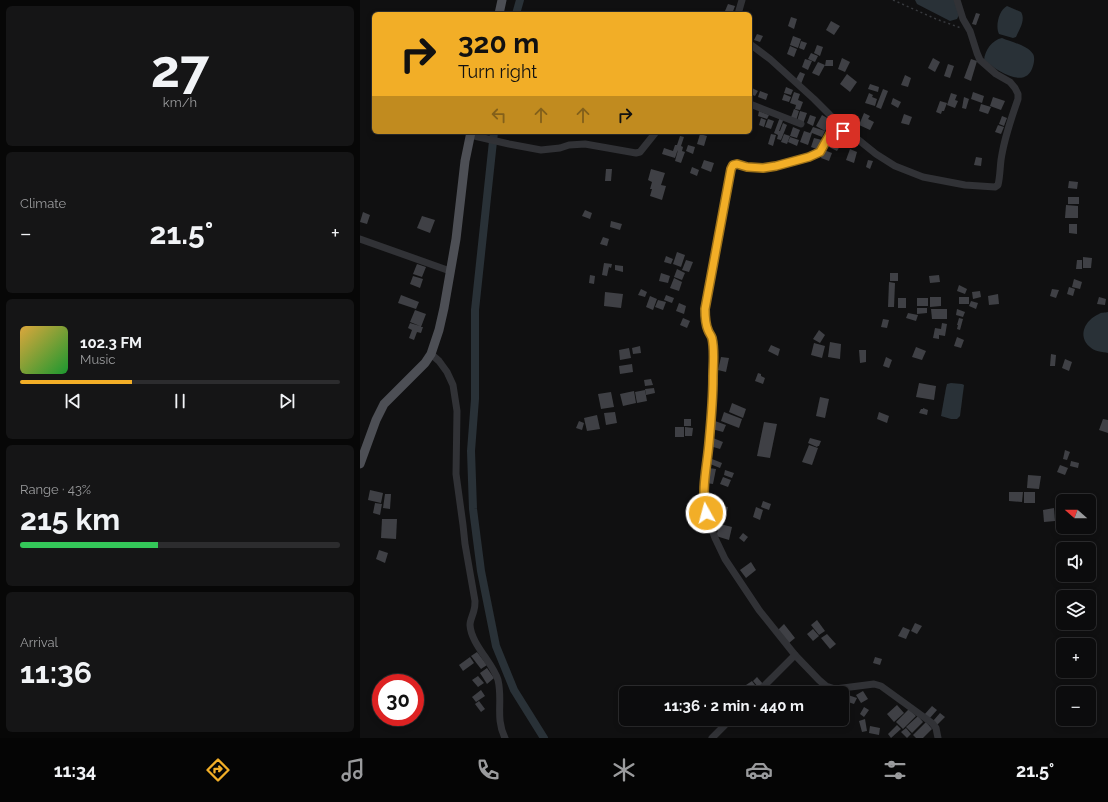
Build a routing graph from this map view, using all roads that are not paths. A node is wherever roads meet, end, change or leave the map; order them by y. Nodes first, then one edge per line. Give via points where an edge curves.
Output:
1 (502, 0) edge
2 (742, 0) edge
3 (957, 0) edge
4 (499, 12) edge
5 (739, 12) edge
6 (752, 46) edge
7 (752, 105) edge
8 (801, 124) dead end
9 (845, 129) junction
10 (471, 134) edge
11 (654, 134) edge
12 (360, 239) edge
13 (450, 271) junction
14 (431, 354) junction
15 (360, 464) edge
16 (795, 655) junction
17 (764, 686) edge
18 (724, 726) edge
19 (505, 738) edge
20 (712, 738) edge
21 (938, 738) edge

1 - 4 main road
2 - 5 street
3 - 9 street via 980,60 1010,82 1018,94 1005,142 998,185 965,185 923,177 895,166
6 - 9 street
7 - 8 street
9 - 16 street via 841,134 832,132 820,152 809,157 763,168 733,165 729,175 705,309 705,321 712,338 713,361 713,392 704,489 706,513 725,559 759,610
10 - 11 street via 541,150 585,144 636,153 640,152
10 - 13 main road
12 - 13 street
13 - 14 main road via 440,330
14 - 15 main road via 384,404
14 - 19 street via 447,372 453,385 457,411 456,474 475,601 470,625 475,640 498,679 499,720
16 - 17 street
16 - 21 street via 826,686 835,689 874,684 881,686 932,723
18 - 20 street

